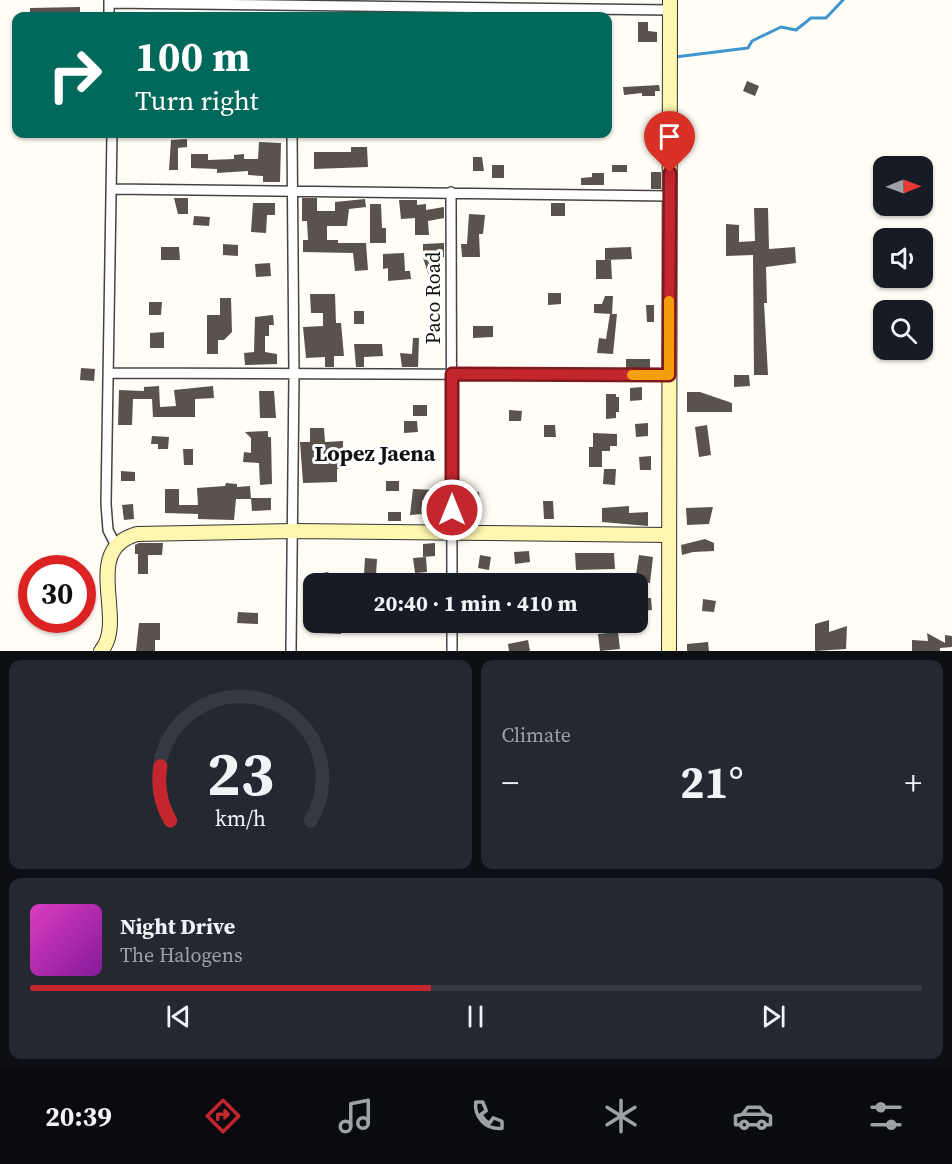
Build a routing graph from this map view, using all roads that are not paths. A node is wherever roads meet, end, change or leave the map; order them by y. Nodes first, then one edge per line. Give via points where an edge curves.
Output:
1 (109, 2) edge
2 (670, 5) edge
3 (293, 12) edge
4 (112, 138) edge
5 (292, 138) edge
6 (113, 189) junction
7 (292, 190) junction
8 (451, 192) junction
9 (669, 196) junction
10 (109, 373) junction
11 (452, 374) junction
12 (294, 375) junction
13 (669, 375) junction
14 (293, 531) junction
15 (452, 532) junction
16 (668, 535) junction
17 (116, 546) junction
18 (452, 573) edge
19 (452, 633) edge
20 (101, 651) edge
21 (291, 651) edge
22 (452, 651) edge
23 (669, 651) edge

1 - 3 street
2 - 3 street
2 - 9 street
4 - 6 street
5 - 7 street
6 - 7 street
6 - 10 street
7 - 8 street
7 - 12 street
8 - 9 street
8 - 11 street, Paco Road
9 - 13 street
10 - 12 street
10 - 17 street via 106,519
11 - 12 street
11 - 13 street
11 - 15 street, Paco Road
12 - 14 street
13 - 16 street
14 - 15 street
14 - 17 street via 146,533 128,536
14 - 21 street
15 - 16 street
15 - 18 street, Paco Road
16 - 23 street
17 - 20 street via 109,564 108,638
19 - 22 street

